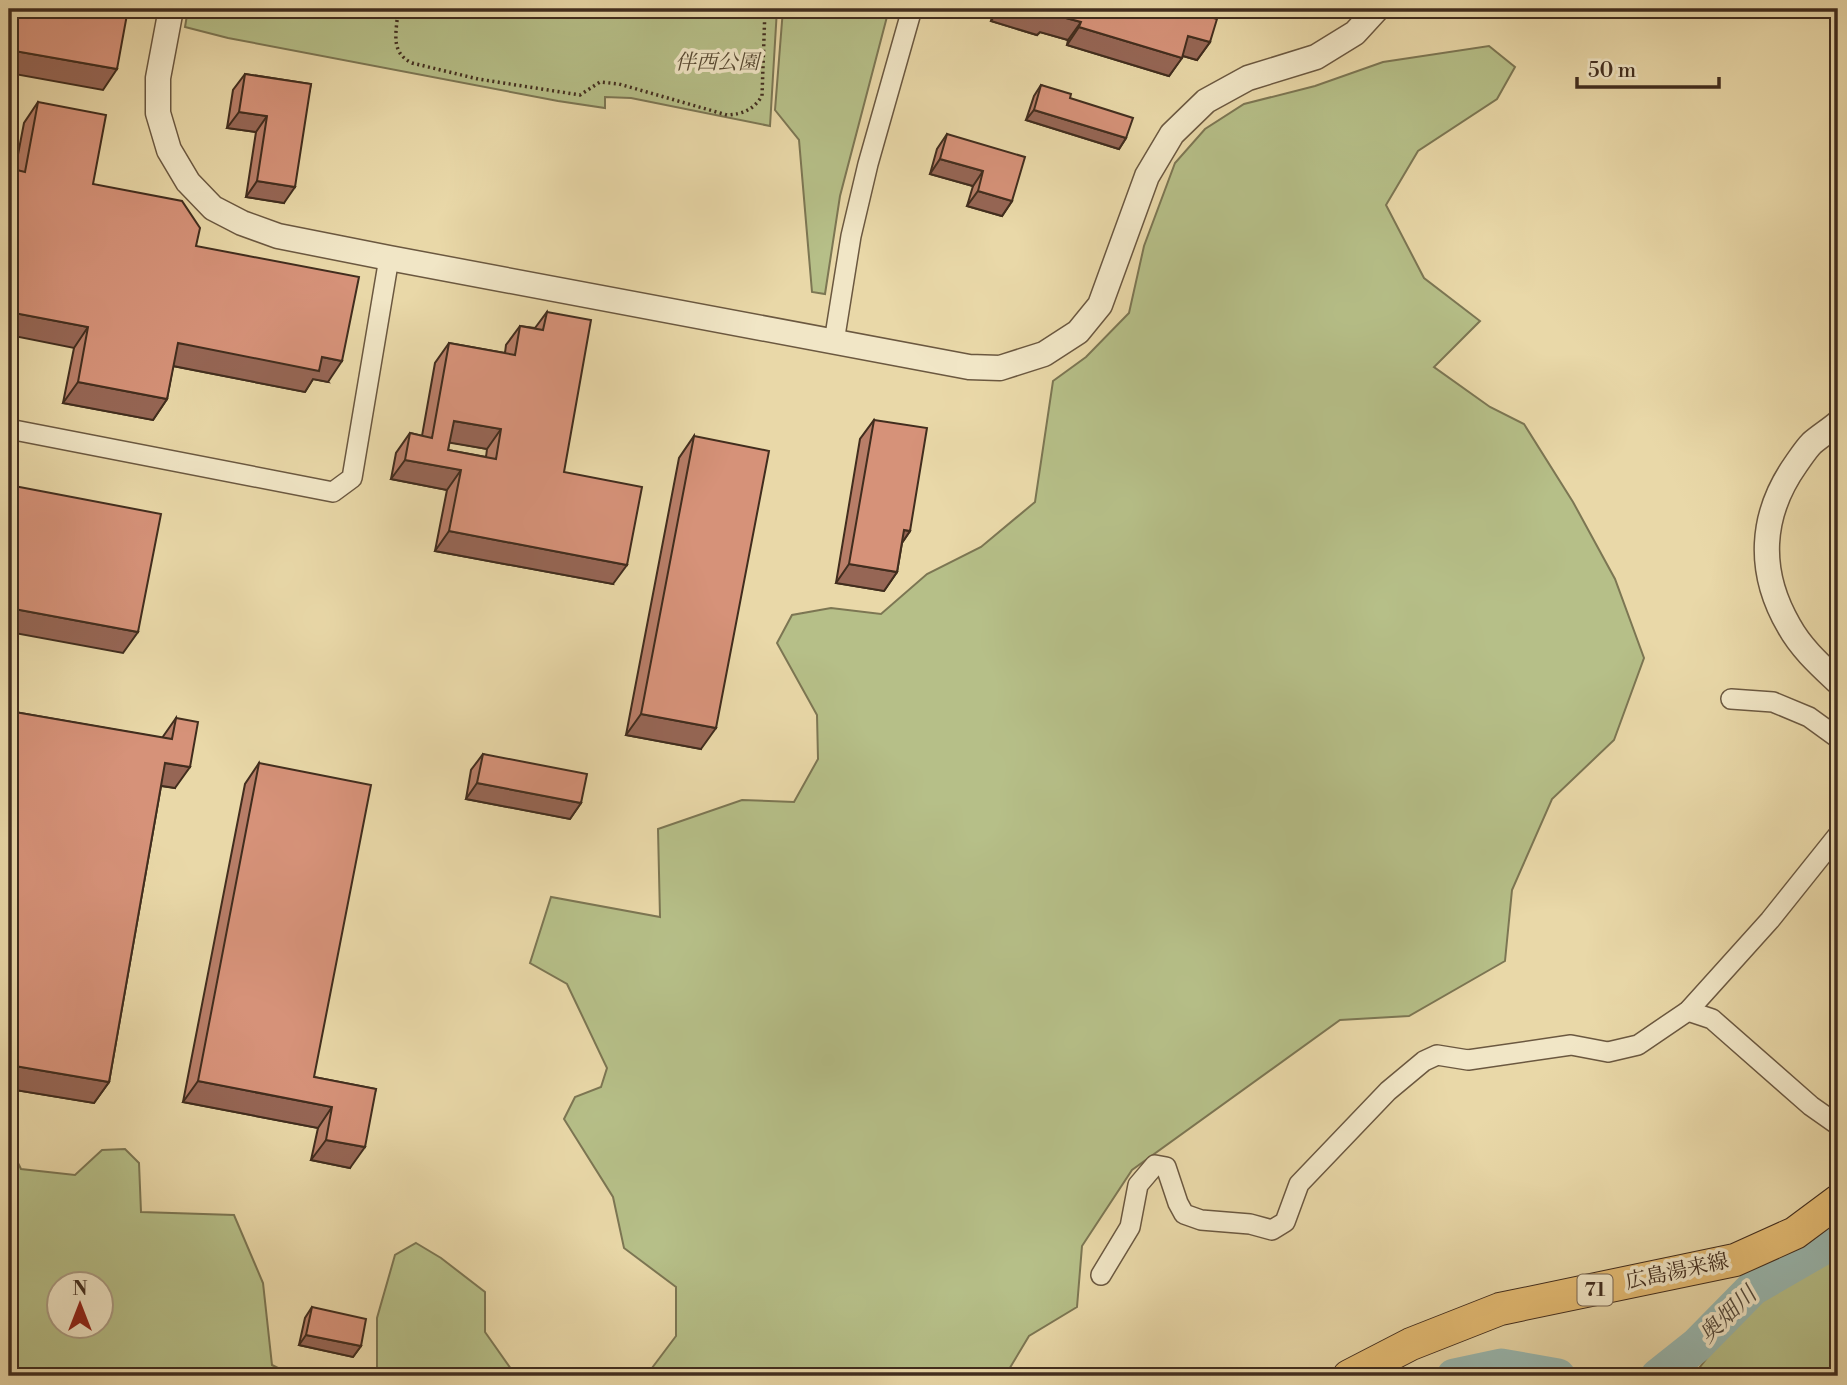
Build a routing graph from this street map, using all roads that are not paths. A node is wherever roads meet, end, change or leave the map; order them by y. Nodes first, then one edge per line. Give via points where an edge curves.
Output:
1 (171, 9) edge
2 (912, 9) edge
3 (1377, 9) edge
4 (389, 258) junction
5 (834, 342) junction
6 (1838, 423) edge
7 (9, 429) edge
8 (1838, 682) edge
9 (1731, 699) dead end
10 (1838, 738) edge
11 (1838, 835) edge
12 (1688, 1011) junction
13 (1838, 1125) edge
14 (1838, 1201) edge
15 (1101, 1275) dead end
16 (1349, 1376) edge

1 - 4 street via 158,78 158,113 169,150 188,182 214,208 242,223 278,236
2 - 5 street via 851,236
3 - 5 street via 1354,33 1315,57 1248,78 1206,102 1172,134 1147,176 1100,306 1078,332 1044,355 1000,368 969,367
4 - 5 street
4 - 7 street via 352,478 333,492
6 - 8 street via 1811,444 1786,478 1772,508 1766,566 1789,626
9 - 10 street via 1773,702 1809,717
11 - 12 street
12 - 13 street via 1712,1019
12 - 15 street via 1638,1045 1608,1052 1571,1045 1468,1059 1437,1055 1424,1061 1388,1091 1299,1184 1285,1222 1272,1230 1184,1214 1166,1167 1155,1165 1138,1185 1129,1227
14 - 16 main road, 広島湯来線 / 71 via 1796,1233 1735,1260 1500,1309 1411,1344

